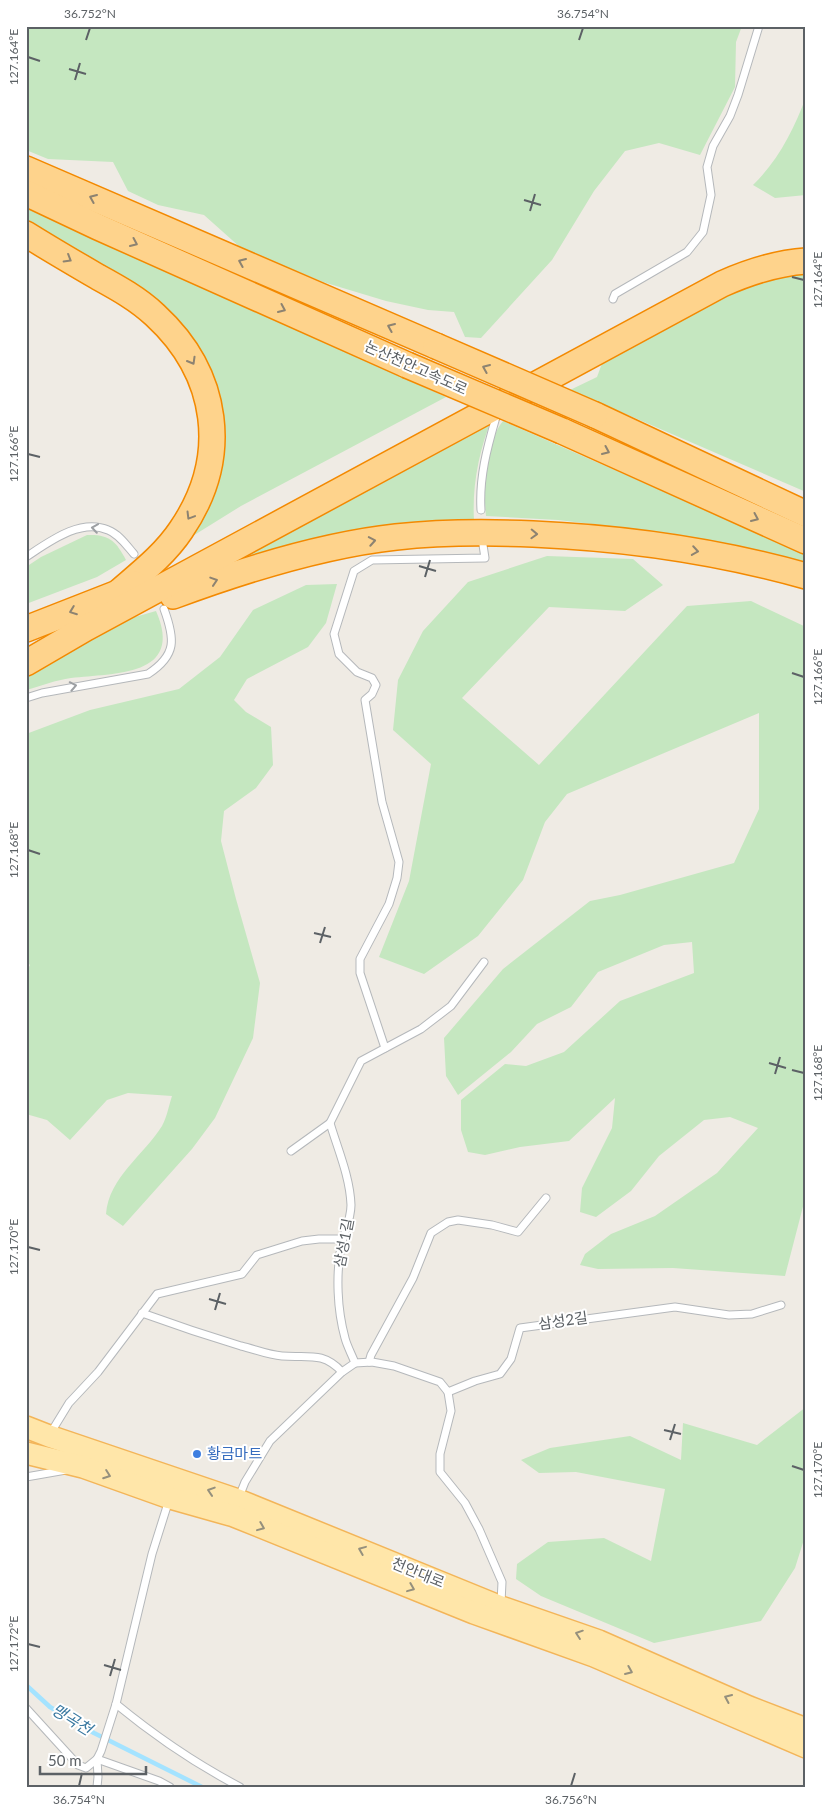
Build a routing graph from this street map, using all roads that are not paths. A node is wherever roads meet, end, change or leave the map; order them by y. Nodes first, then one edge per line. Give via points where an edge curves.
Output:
1 (759, 26) edge
2 (26, 169) edge
3 (26, 193) edge
4 (26, 234) edge
5 (806, 246) edge
6 (806, 261) edge
7 (614, 299) dead end
8 (557, 386) dead end
9 (531, 400) dead end
10 (522, 404) dead end
11 (686, 458) junction
12 (806, 500) edge
13 (481, 510) dead end
14 (806, 514) edge
15 (806, 540) edge
16 (484, 545) dead end
17 (134, 554) dead end
18 (26, 557) edge
19 (806, 576) edge
20 (118, 593) junction
21 (164, 609) dead end
22 (86, 628) junction
23 (26, 629) edge
24 (26, 664) edge
25 (26, 698) edge
26 (484, 962) dead end
27 (385, 1048) junction
28 (330, 1124) junction
29 (291, 1151) dead end
30 (546, 1198) dead end
31 (344, 1239) junction
32 (781, 1305) dead end
33 (142, 1313) junction
34 (369, 1362) junction
35 (355, 1363) junction
36 (342, 1372) junction
37 (448, 1392) junction
38 (35, 1429) edge
39 (26, 1453) edge
40 (83, 1467) junction
41 (26, 1477) edge
42 (172, 1488) junction
43 (236, 1508) junction
44 (501, 1607) junction
45 (116, 1704) junction
46 (26, 1708) edge
47 (806, 1729) edge
48 (806, 1747) edge
49 (97, 1759) junction
50 (96, 1787) edge
51 (170, 1787) edge
52 (240, 1787) edge

1 - 7 lane via 738,95 713,146 707,168 711,195 703,232 688,252 616,294
11 -> 2 highway, 논산천안고속도로, bridge via 595,414
3 -> 15 highway, 논산천안고속도로, bridge
4 -> 20 highway via 131,296 154,314 176,336 194,363 207,397 212,434 210,464 193,510 165,549
5 - 20 highway via 759,254 698,280
6 - 22 highway via 748,272 722,284
8 - 9 lane
10 - 13 lane via 496,417 486,453 480,492
11 - 12 highway
11 - 14 highway, 논산천안고속도로
16 - 27 lane via 485,558 372,560 354,570 334,634 339,654 357,672 372,678 376,685 365,700 382,802 399,862 389,904 360,959 360,973
17 -> 18 lane via 109,530 87,526 59,536
22 -> 19 highway via 256,568 350,545 428,534 480,532 601,538 720,555
20 -> 23 highway
25 -> 21 lane via 84,684 127,679 155,670 169,653 172,641 172,628
22 - 24 highway
26 - 27 lane via 451,1006 421,1029
27 - 28 lane via 361,1061
28 - 29 lane
28 - 31 lane, 삼성1길 via 349,1182 351,1206
30 - 34 lane via 518,1232 458,1220 431,1232 414,1278
31 - 33 lane via 302,1241 257,1255 242,1274 157,1294
31 - 35 lane, 삼성1길 via 338,1270 340,1312 345,1339
32 - 37 lane, 삼성2길 via 752,1314 729,1315 675,1307 520,1328 511,1359 500,1374
33 - 36 lane via 266,1353 322,1357
33 - 38 lane via 98,1372 69,1403
34 - 35 lane
34 - 37 lane via 394,1366 440,1382
35 - 36 lane
36 - 43 lane via 270,1441 245,1482
37 - 44 lane via 452,1411 440,1454 440,1472 465,1503 479,1529 502,1582
38 - 42 main road, 천안대로
39 - 40 main road, 천안대로
40 - 41 lane
40 -> 42 main road, 천안대로
42 - 43 main road, 천안대로
42 - 45 lane via 152,1554
44 -> 43 main road, 천안대로
43 -> 48 main road, 천안대로 via 474,1613 594,1656
47 -> 44 main road, 천안대로 via 599,1641
45 - 49 lane
45 - 52 lane via 207,1770
46 - 49 lane via 78,1765 86,1768
49 - 50 lane
49 - 51 lane

